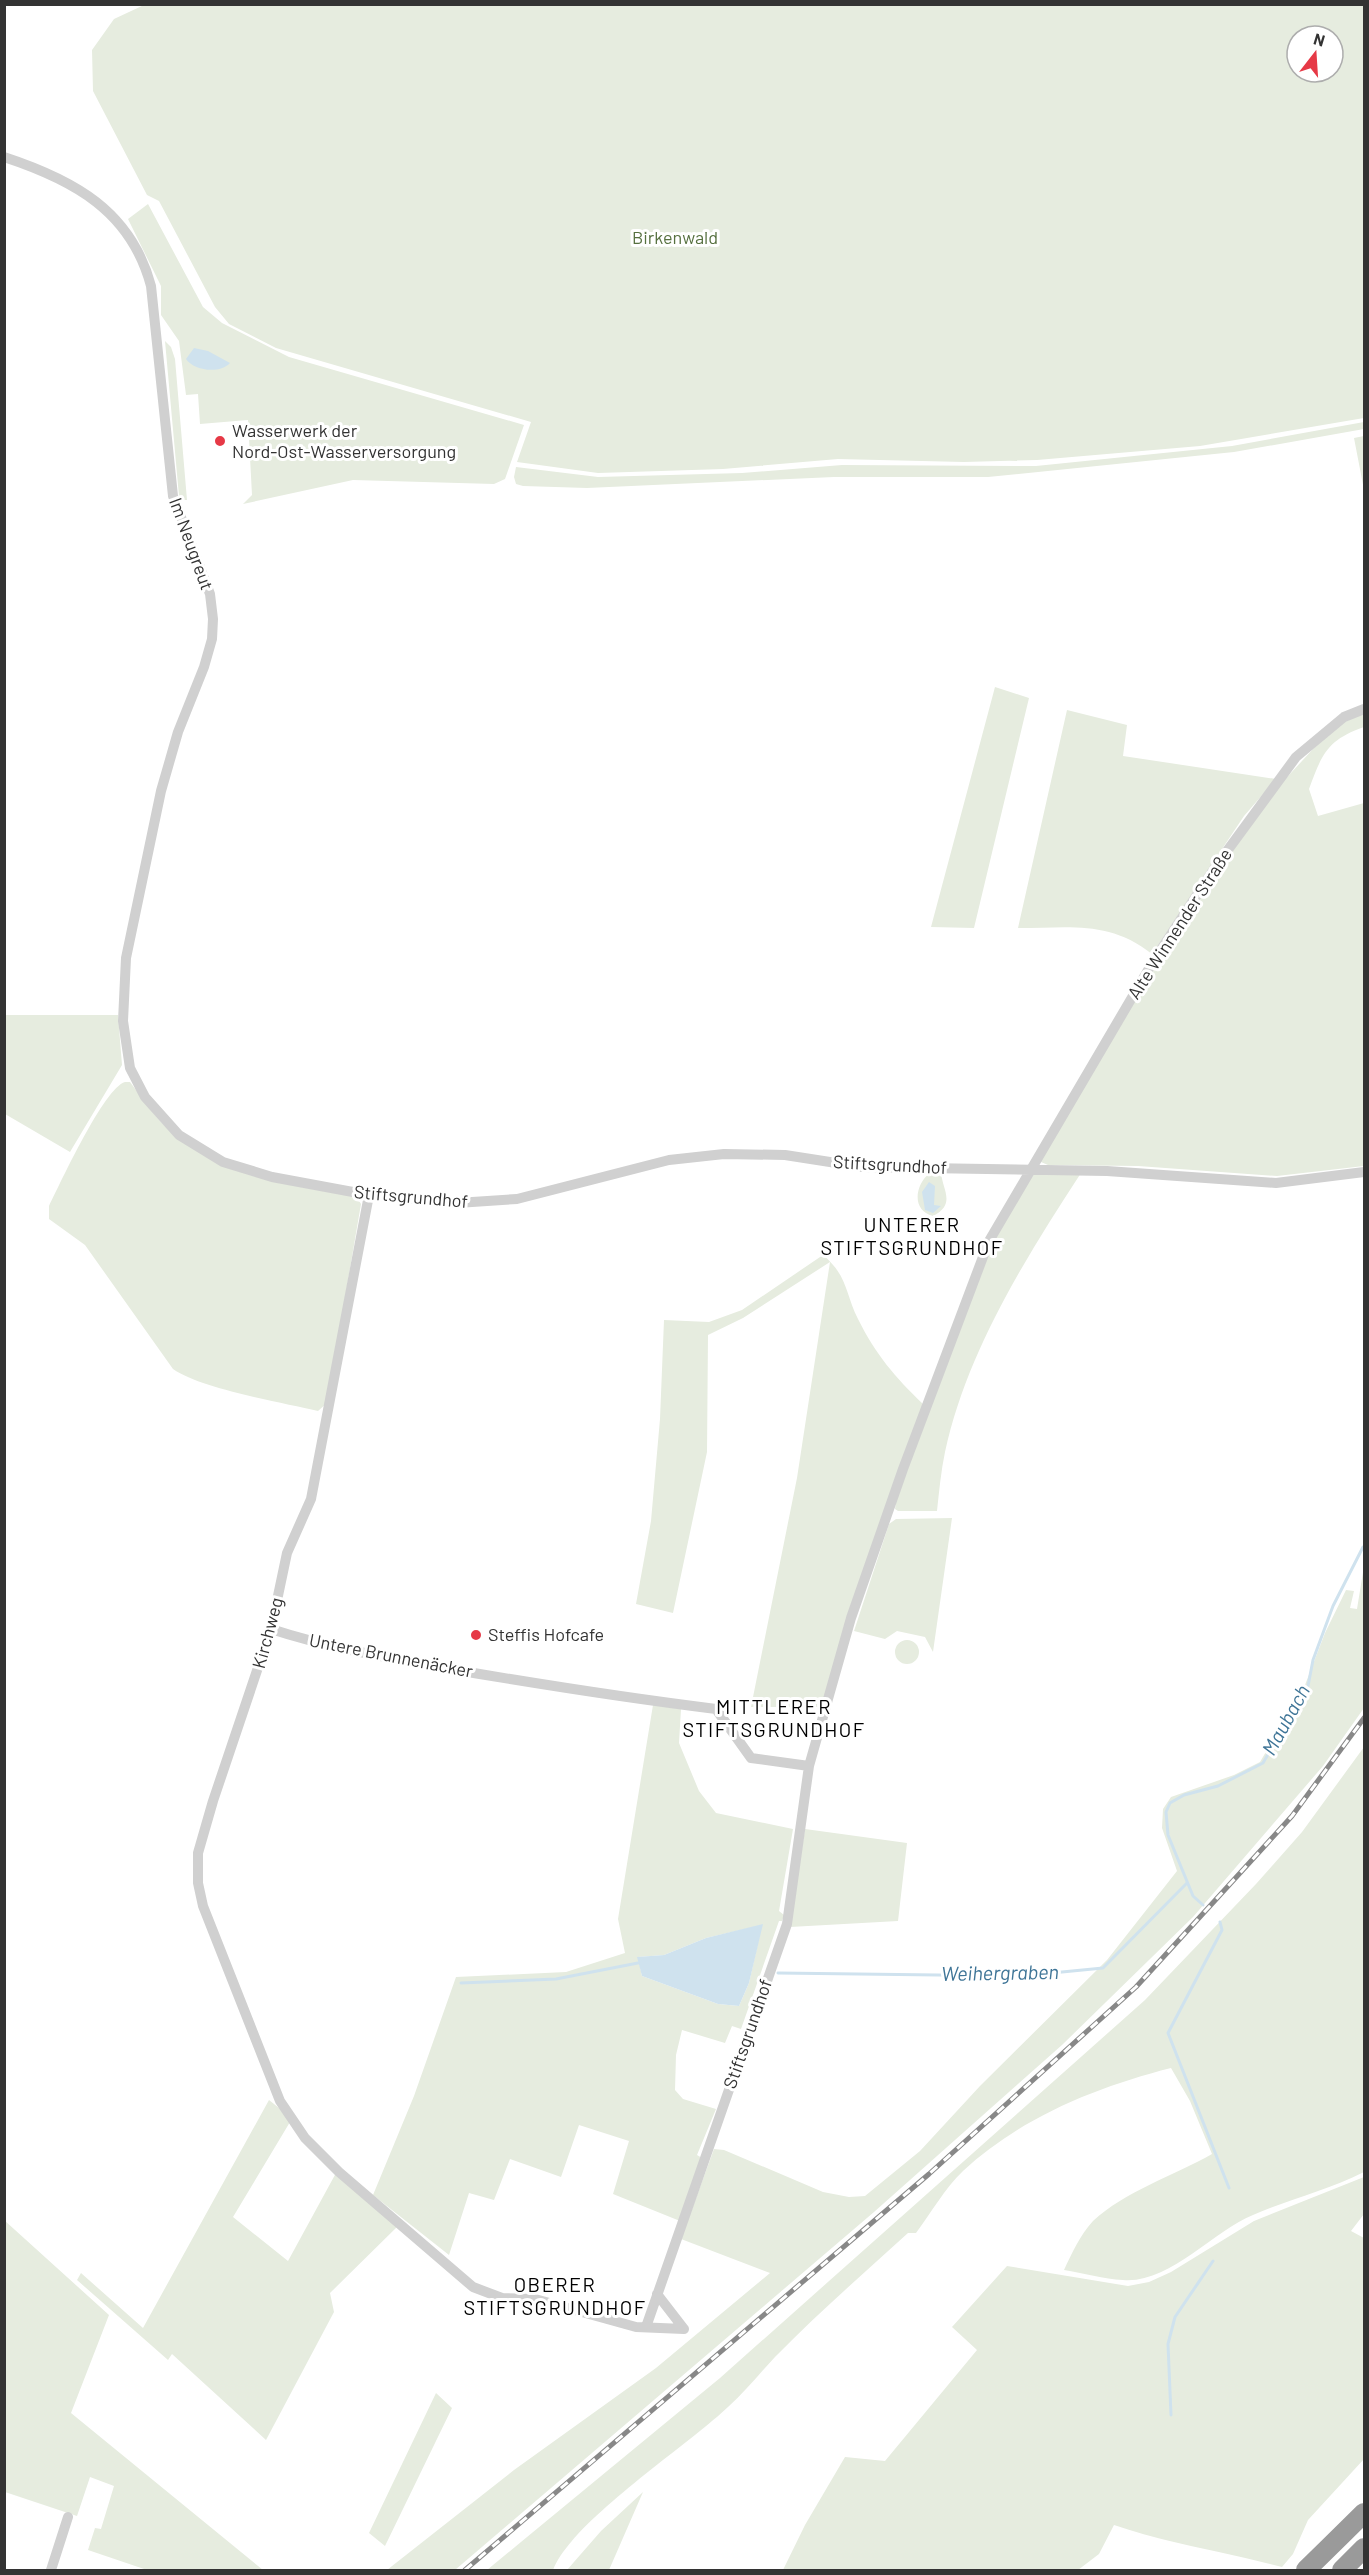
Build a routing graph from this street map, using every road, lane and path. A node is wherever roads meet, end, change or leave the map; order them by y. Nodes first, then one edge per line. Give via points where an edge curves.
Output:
1 (4, 157) edge
2 (1365, 709) edge
3 (130, 1068) joint
4 (1030, 1170) junction
5 (1365, 1172) edge
6 (369, 1196) junction
7 (272, 1629) junction
8 (809, 1766) junction
9 (657, 2294) junction
10 (646, 2327) junction
11 (1365, 2513) edge
12 (68, 2517) dead end
13 (1365, 2548) edge
14 (51, 2571) edge
15 (1306, 2571) edge
16 (1342, 2571) edge

1 - 3 street, Im Neugreut via 54,175 111,212 145,262 151,286 172,496 210,594 212,639 161,791 126,958 123,1021
2 - 4 street, Alte Winnender Straße via 1344,717 1296,757 1216,866 1154,960
3 - 6 street, Stiftsgrundhof via 160,1117 208,1155 240,1169
4 - 5 street via 1107,1171 1276,1183
4 - 6 street, Stiftsgrundhof via 862,1167 785,1155 723,1154 669,1160 538,1194 482,1203
4 - 8 street, Stiftsgrundhof via 989,1241 972,1282 851,1618
6 - 7 street, Kirchweg via 310,1499 287,1553
7 - 8 street, Untere Brunnenäcker via 357,1652 512,1680 716,1709 750,1758
7 - 10 street, Kirchweg via 213,1801 198,1853 198,1883 203,1906 280,2101 305,2138 339,2172 473,2287 502,2298 534,2299
8 - 9 street, Stiftsgrundhof via 787,1924
9 - 10 street, Stiftsgrundhof
9 - 10 street via 684,2329
11 - 15 highway
12 - 14 street
13 - 16 highway

